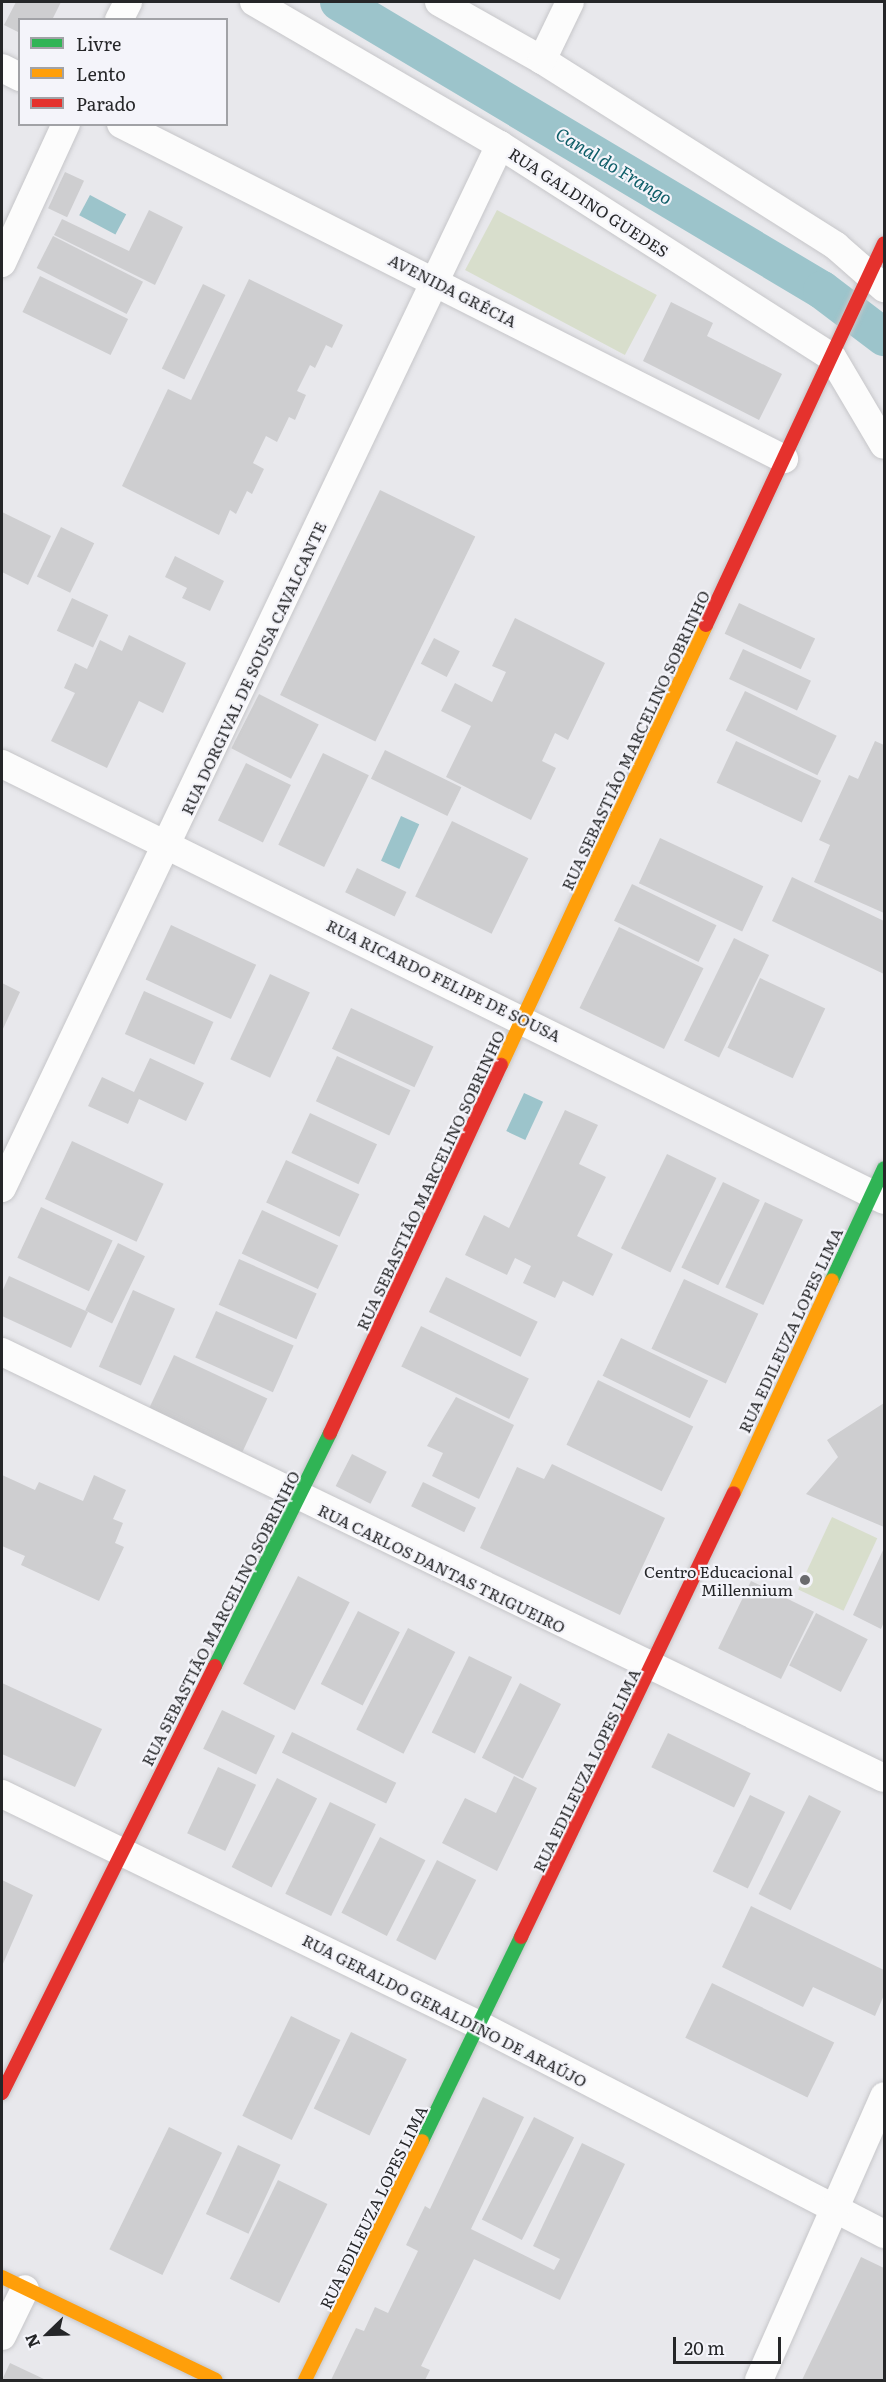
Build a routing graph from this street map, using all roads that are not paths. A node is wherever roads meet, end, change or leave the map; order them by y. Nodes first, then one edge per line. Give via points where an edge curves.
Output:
1 (128, 2) edge
2 (254, 2) edge
3 (440, 2) edge
4 (570, 2) edge
5 (120, 18) edge
6 (542, 60) junction
7 (2, 68) edge
8 (18, 76) edge
9 (65, 126) edge
10 (125, 126) edge
11 (500, 145) junction
12 (885, 244) edge
13 (2, 263) edge
14 (877, 280) edge
15 (437, 281) junction
16 (832, 357) junction
17 (885, 445) edge
18 (784, 459) junction
19 (2, 764) edge
20 (170, 844) junction
21 (524, 1020) junction
22 (885, 1168) edge
23 (2, 1188) edge
24 (878, 1196) edge
25 (2, 1352) edge
26 (299, 1499) junction
27 (652, 1670) junction
28 (885, 1778) edge
29 (2, 1794) edge
30 (123, 1850) junction
31 (481, 2026) junction
32 (2, 2093) edge
33 (885, 2096) edge
34 (834, 2210) junction
35 (885, 2234) edge
36 (13, 2283) edge
37 (2, 2336) edge
38 (216, 2380) edge
39 (305, 2380) edge
40 (759, 2380) edge

1 - 5 street
2 - 11 street, RUA GALDINO GUEDES
3 - 6 street
4 - 6 street
6 - 14 street via 836,246
7 - 8 street
9 - 13 street
10 - 15 street, AVENIDA GRÉCIA
11 - 15 street, RUA DORGIVAL DE SOUSA CAVALCANTE
11 - 16 street, RUA GALDINO GUEDES
12 - 14 street, RUA SEBASTIÃO MARCELINO SOBRINHO
14 - 16 street, RUA SEBASTIÃO MARCELINO SOBRINHO
15 - 18 street, AVENIDA GRÉCIA
15 - 20 street, RUA DORGIVAL DE SOUSA CAVALCANTE
16 - 17 street, RUA GALDINO GUEDES
16 - 18 street, RUA SEBASTIÃO MARCELINO SOBRINHO
18 - 21 street, RUA SEBASTIÃO MARCELINO SOBRINHO
19 - 20 street, RUA RICARDO FELIPE DE SOUSA
20 - 21 street, RUA RICARDO FELIPE DE SOUSA
20 - 23 street, RUA DORGIVAL DE SOUSA CAVALCANTE
21 - 24 street, RUA RICARDO FELIPE DE SOUSA
21 - 26 street, RUA SEBASTIÃO MARCELINO SOBRINHO
22 - 24 street, RUA EDILEUZA LOPES LIMA
24 - 27 street, RUA EDILEUZA LOPES LIMA
25 - 26 street, RUA CARLOS DANTAS TRIGUEIRO
26 - 27 street, RUA CARLOS DANTAS TRIGUEIRO
26 - 30 street, RUA SEBASTIÃO MARCELINO SOBRINHO
27 - 28 street, RUA CARLOS DANTAS TRIGUEIRO
27 - 31 street, RUA EDILEUZA LOPES LIMA
29 - 30 street, RUA GERALDO GERALDINO DE ARAÚJO
30 - 31 street, RUA GERALDO GERALDINO DE ARAÚJO
30 - 32 street, RUA SEBASTIÃO MARCELINO SOBRINHO
31 - 34 street, RUA GERALDO GERALDINO DE ARAÚJO
31 - 39 street, RUA EDILEUZA LOPES LIMA
33 - 34 street
34 - 35 street, RUA GERALDO GERALDINO DE ARAÚJO
34 - 40 street
36 - 37 street
36 - 38 street

